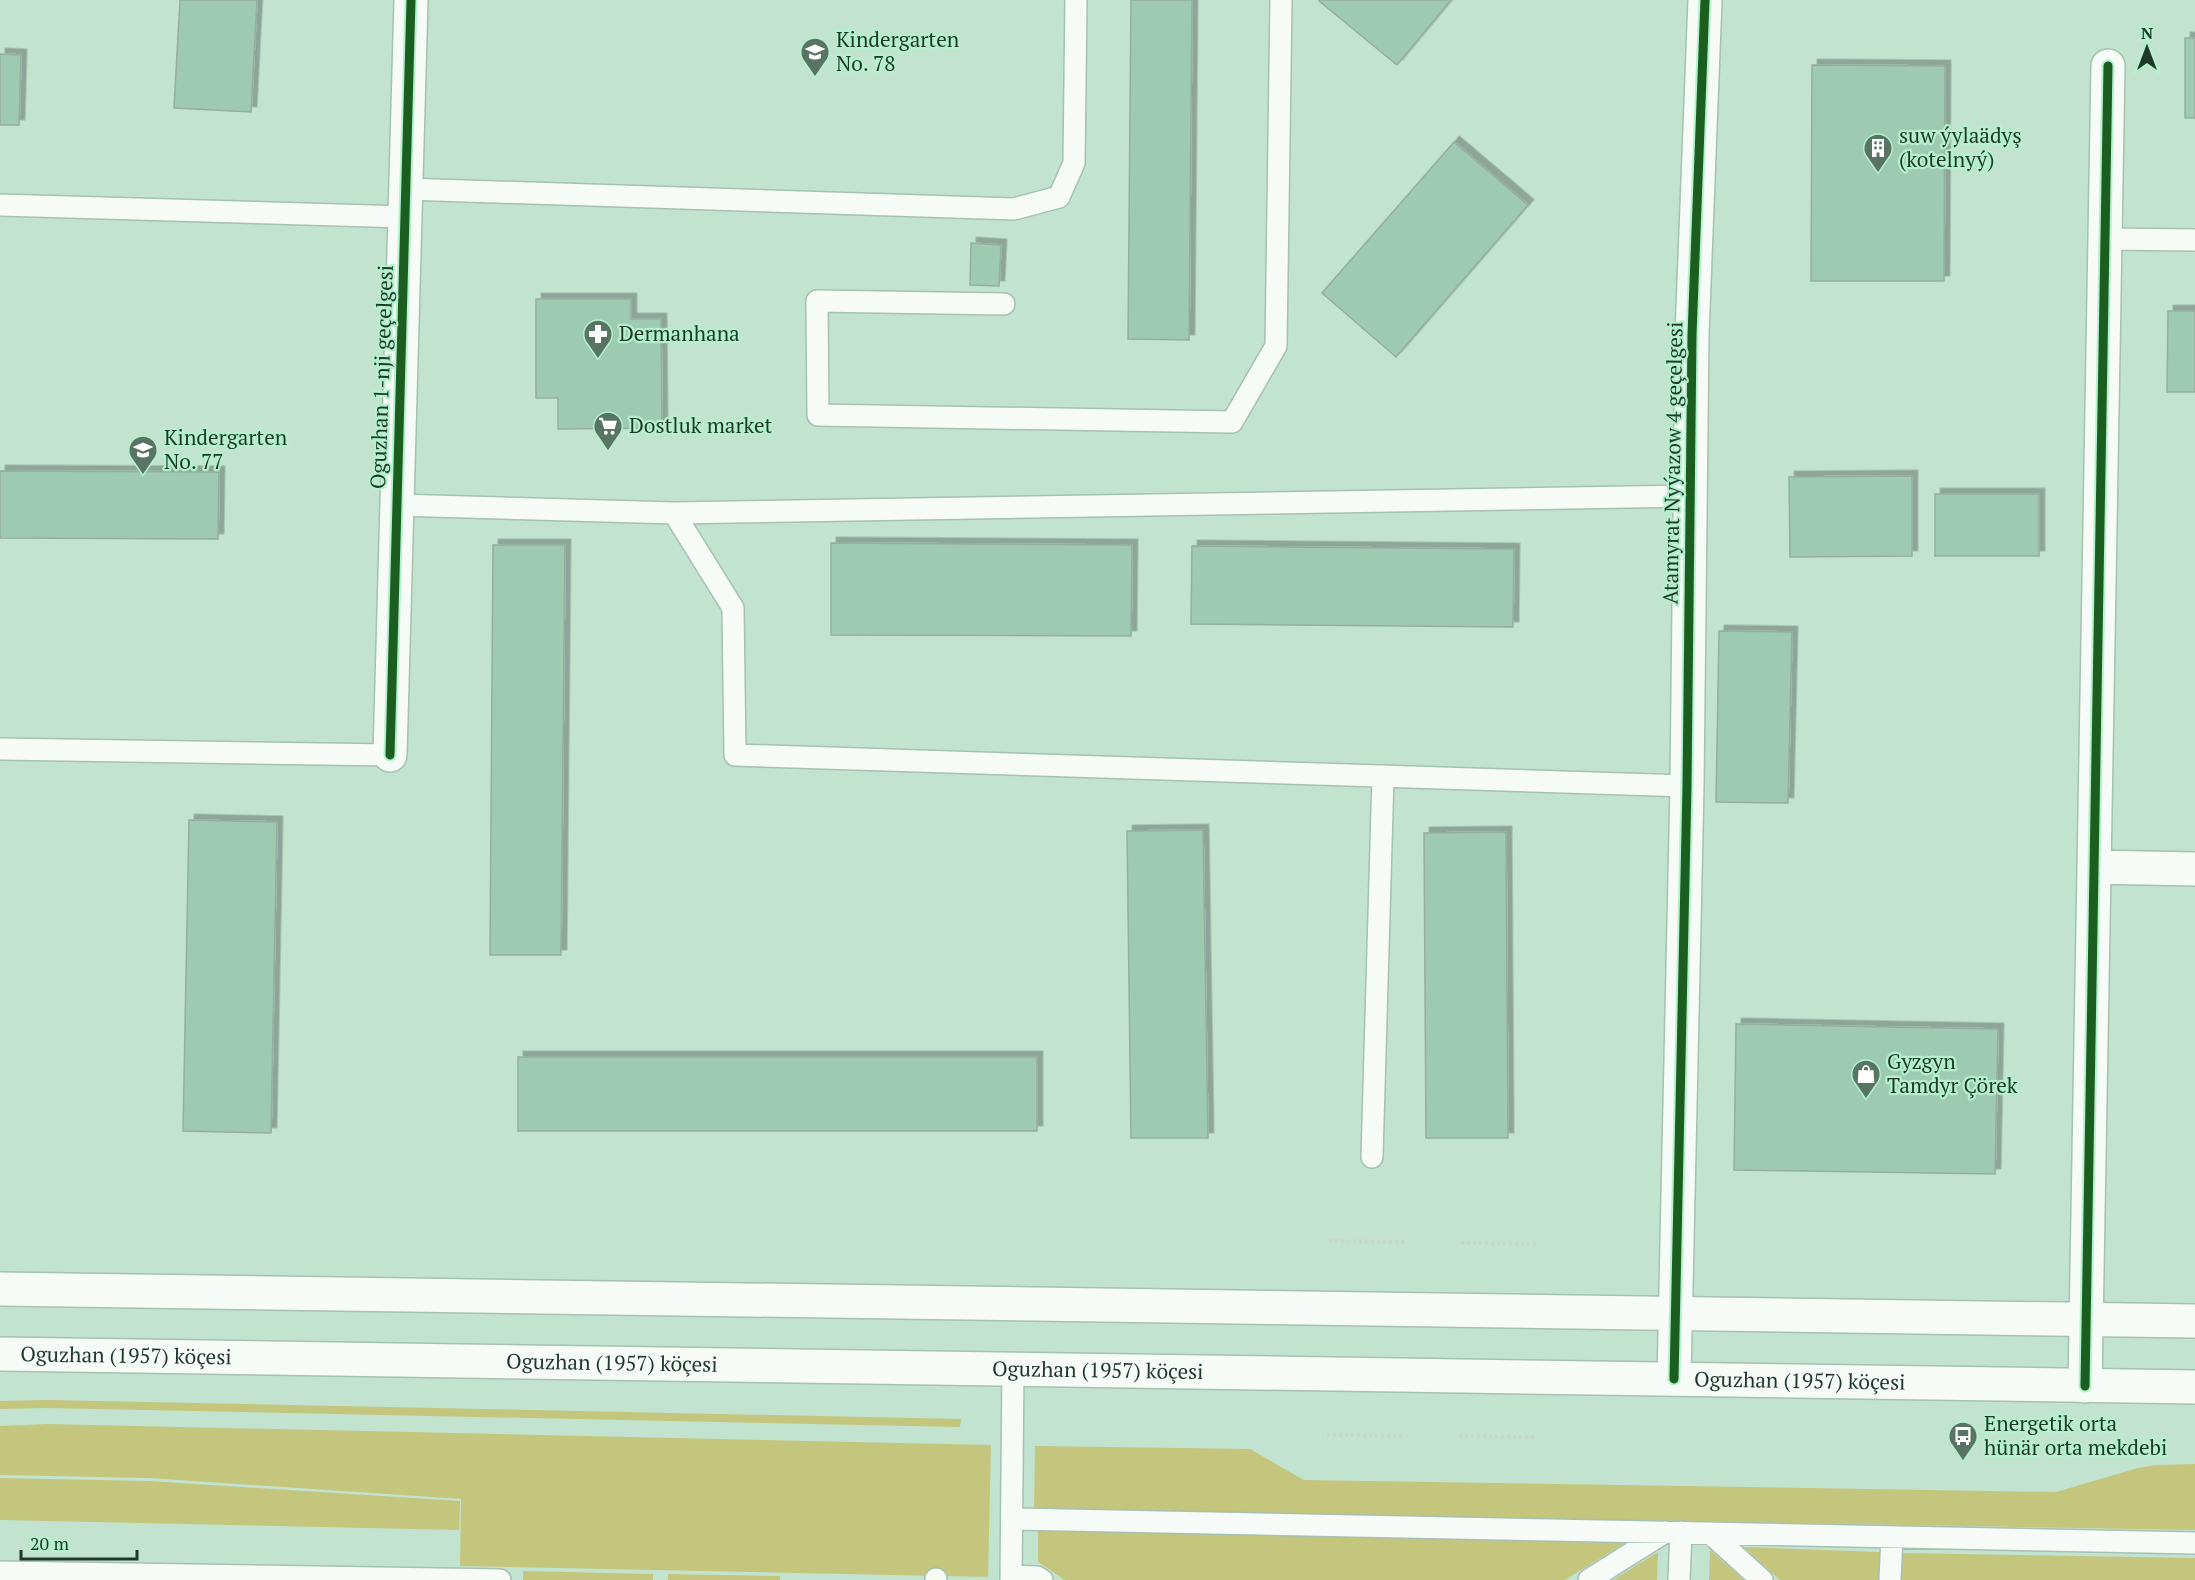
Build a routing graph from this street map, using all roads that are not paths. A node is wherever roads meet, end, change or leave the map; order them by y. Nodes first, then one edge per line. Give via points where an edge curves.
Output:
1 (411, 0) edge
2 (1076, 0) edge
3 (1281, 0) edge
4 (1705, 0) edge
5 (2108, 66) dead end
6 (405, 203) junction
7 (0, 205) edge
8 (2105, 239) junction
9 (2195, 240) edge
10 (1004, 304) dead end
11 (1690, 496) junction
12 (397, 505) junction
13 (674, 513) junction
14 (0, 749) edge
15 (390, 754) joint
16 (1383, 776) junction
17 (1687, 786) junction
18 (2094, 867) junction
19 (2195, 869) edge
20 (1372, 1157) dead end
21 (0, 1289) edge
22 (1675, 1313) junction
23 (2085, 1319) junction
24 (2195, 1321) edge
25 (0, 1354) edge
26 (1013, 1370) junction
27 (1674, 1379) junction
28 (2085, 1386) junction
29 (2195, 1387) edge
30 (1012, 1519) junction
31 (1673, 1532) junction
32 (1710, 1533) junction
33 (1892, 1537) junction
34 (2195, 1543) edge
35 (0, 1572) edge
36 (1011, 1578) edge
37 (500, 1580) edge
38 (1042, 1580) edge
39 (1588, 1580) edge
40 (1679, 1580) edge
41 (1762, 1580) edge
42 (1890, 1580) edge

1 - 6 main road, Oguzhan 1-nji geçelgesi
2 - 6 lane via 1074,164 1059,197 1014,208
3 - 10 lane via 1276,346 1232,422 818,415 817,301
4 - 11 main road, Atamyrat Nyýazow 4 geçelgesi
5 - 8 main road
6 - 7 lane
6 - 12 main road, Oguzhan 1-nji geçelgesi
8 - 9 lane
8 - 18 main road
11 - 13 lane
11 - 17 main road, Atamyrat Nyýazow 4 geçelgesi
12 - 13 lane
12 - 15 main road, Oguzhan 1-nji geçelgesi
13 - 16 lane via 733,608 735,755
14 - 15 lane
16 - 17 lane
16 - 20 lane
17 - 22 main road, Atamyrat Nyýazow 4 geçelgesi
18 - 19 main road
18 - 23 main road
21 - 22 main road
22 - 23 main road
22 - 27 main road, Atamyrat Nyýazow 4 geçelgesi
23 - 24 main road
23 - 28 main road
25 - 26 main road, Oguzhan (1957) köçesi
26 - 27 main road, Oguzhan (1957) köçesi
26 - 30 lane
27 - 28 main road, Oguzhan (1957) köçesi
28 - 29 main road, Oguzhan (1957) köçesi
30 - 31 lane
30 - 36 lane
31 - 32 lane
31 - 39 lane
31 - 40 lane
32 - 33 lane
32 - 41 lane
33 - 34 lane
33 - 42 lane
35 - 37 lane
36 - 38 lane

